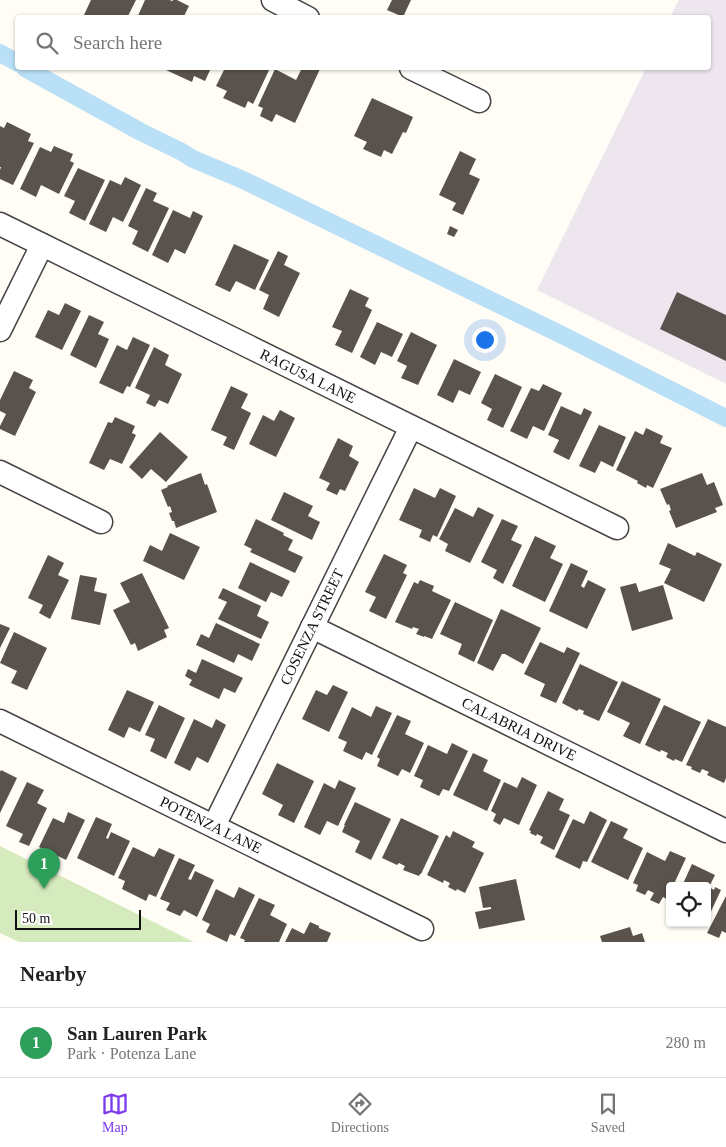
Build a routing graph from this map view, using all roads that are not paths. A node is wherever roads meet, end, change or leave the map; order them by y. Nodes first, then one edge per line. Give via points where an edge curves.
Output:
1 (273, 0) edge
2 (302, 15) edge
3 (415, 70) edge
4 (479, 101) dead end
5 (0, 224) edge
6 (42, 244) junction
7 (0, 330) edge
8 (411, 427) junction
9 (0, 472) edge
10 (102, 522) dead end
11 (617, 528) dead end
12 (312, 626) junction
13 (0, 721) edge
14 (214, 826) junction
15 (726, 831) edge
16 (422, 929) dead end

1 - 2 street
3 - 4 street
5 - 6 street, RAGUSA LANE
6 - 7 street
6 - 8 street, RAGUSA LANE
8 - 11 street, RAGUSA LANE
8 - 12 street, COSENZA STREET
9 - 10 street
12 - 14 street, COSENZA STREET
12 - 15 street, CALABRIA DRIVE
13 - 14 street, POTENZA LANE
14 - 16 street, POTENZA LANE

